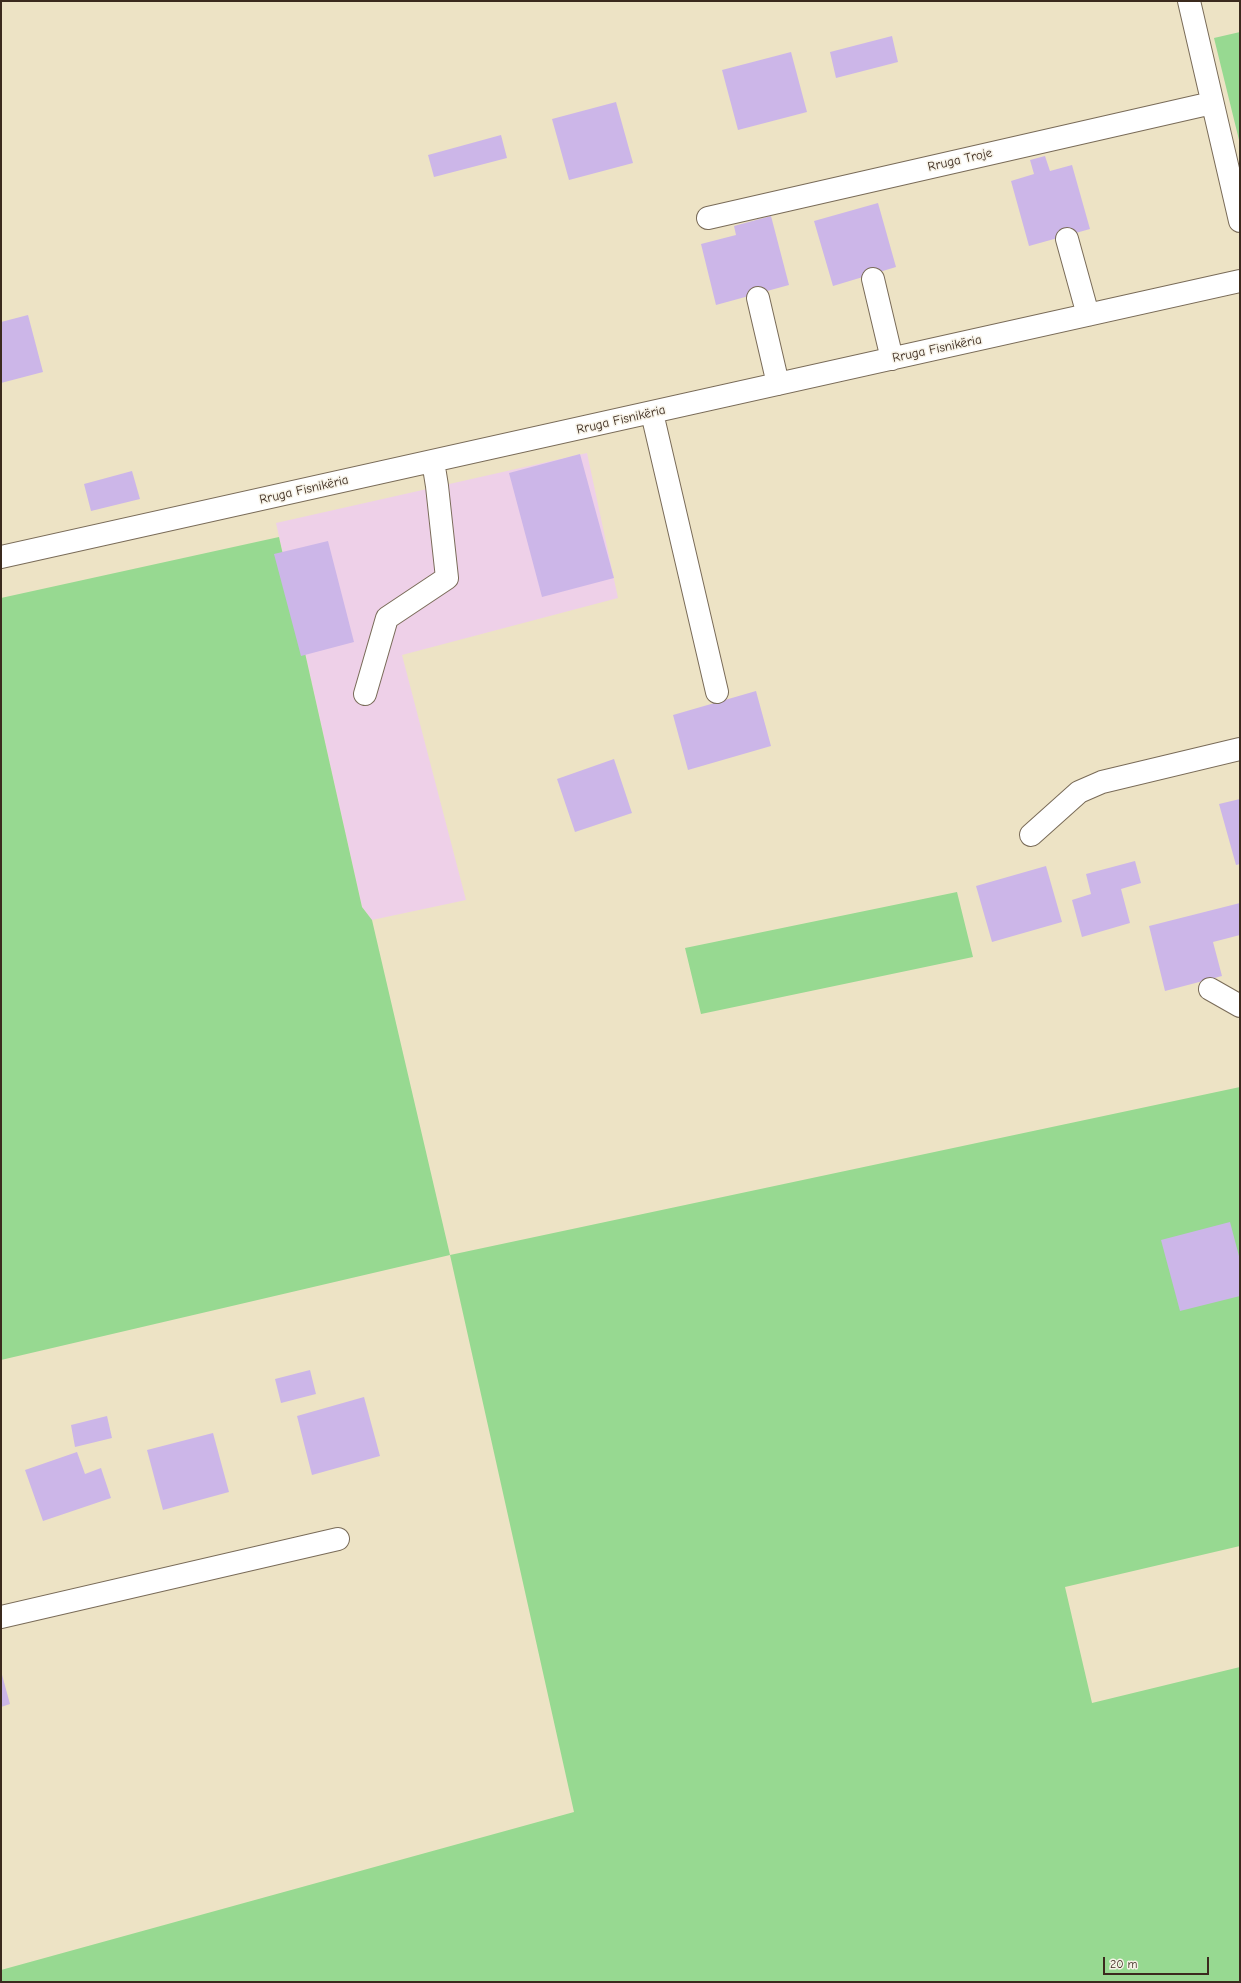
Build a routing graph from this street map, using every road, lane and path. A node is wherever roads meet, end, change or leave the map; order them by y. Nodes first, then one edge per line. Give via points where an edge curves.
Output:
1 (1189, 1) edge
2 (1212, 103) junction
3 (708, 218) dead end
4 (1240, 221) edge
5 (1067, 238) dead end
6 (873, 279) dead end
7 (1240, 281) edge
8 (758, 298) dead end
9 (1088, 316) junction
10 (892, 359) junction
11 (778, 384) junction
12 (652, 413) junction
13 (433, 461) junction
14 (1, 557) edge
15 (717, 692) dead end
16 (365, 694) dead end
17 (1240, 749) edge
18 (1031, 835) dead end
19 (1210, 988) dead end
20 (1240, 1006) edge
21 (338, 1539) dead end
22 (1, 1618) edge

1 - 2 street
2 - 3 street, Rruga Troje
2 - 4 street
5 - 9 street
6 - 10 street
7 - 9 street, Rruga Fisnikëria
8 - 11 street
9 - 10 street, Rruga Fisnikëria
10 - 11 street, Rruga Fisnikëria
11 - 12 street, Rruga Fisnikëria
12 - 13 street, Rruga Fisnikëria
12 - 15 street
13 - 14 street, Rruga Fisnikëria
13 - 16 street via 447,578 387,618
17 - 18 street via 1102,782 1079,792
19 - 20 street
21 - 22 street

